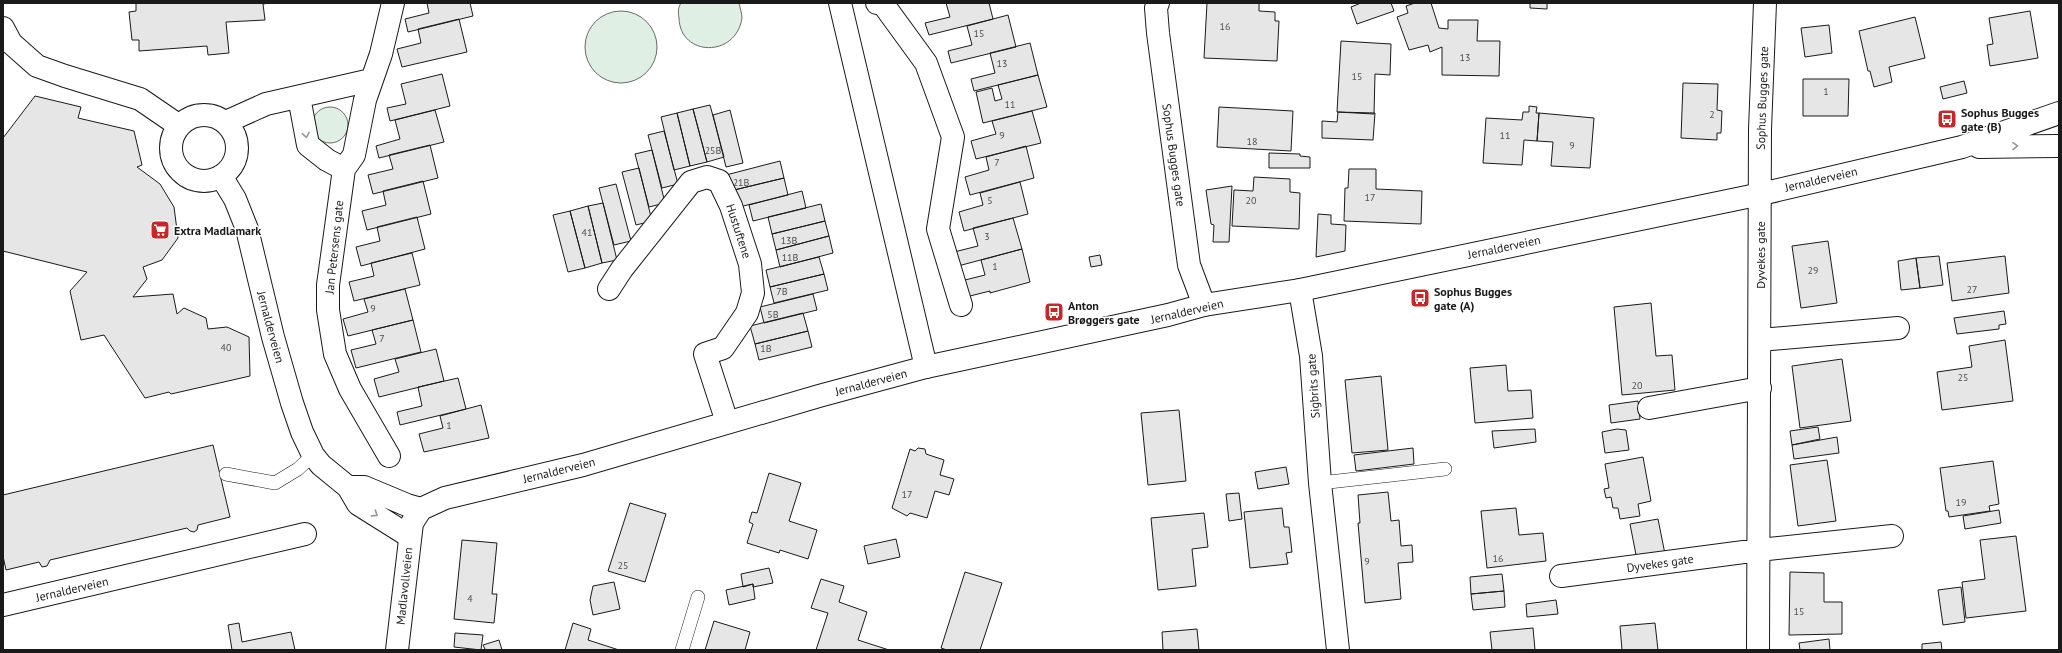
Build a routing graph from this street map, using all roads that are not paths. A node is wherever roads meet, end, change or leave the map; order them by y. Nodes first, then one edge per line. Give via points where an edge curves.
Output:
1 (393, 3) edge
2 (840, 3) edge
3 (878, 3) edge
4 (1158, 3) edge
5 (1765, 3) edge
6 (3, 28) edge
7 (371, 80) junction
8 (299, 97) junction
9 (2059, 113) edge
10 (226, 122) junction
11 (178, 125) junction
12 (2059, 146) edge
13 (1962, 147) junction
14 (344, 169) junction
15 (221, 176) junction
16 (1760, 194) junction
17 (610, 289) dead end
18 (1300, 290) junction
19 (960, 305) dead end
20 (1204, 305) junction
21 (1898, 328) dead end
22 (1760, 340) junction
23 (926, 367) junction
24 (1760, 388) junction
25 (1650, 408) dead end
26 (726, 422) junction
27 (313, 454) junction
28 (389, 456) dead end
29 (1444, 469) dead end
30 (226, 474) dead end
31 (1320, 483) junction
32 (348, 487) junction
33 (414, 523) junction
34 (305, 534) dead end
35 (1892, 536) dead end
36 (1759, 550) junction
37 (1561, 576) dead end
38 (698, 597) dead end
39 (3, 605) edge
40 (397, 650) edge
41 (682, 650) edge
42 (1338, 650) edge
43 (1758, 650) edge

1 - 7 street, Jan Petersens gate
2 - 23 street
3 - 19 street via 883,4 926,63 953,137 938,229
4 - 20 street, Sophus Bugges gate via 1158,33 1189,265
5 - 16 street, Sophus Bugges gate
6 - 11 street via 11,43 37,66 140,99
7 - 8 street
7 - 14 street, Jan Petersens gate via 354,155
8 - 10 street via 266,104
8 -> 14 street via 308,145
9 - 13 street, Jernalderveien
10 - 11 street via 216,117 201,115 190,117
10 - 15 street via 235,136 237,151 232,166
11 - 15 street via 170,144 170,155 178,169 190,179 200,182 211,181
13 -> 12 street, Jernalderveien
13 - 16 street, Jernalderveien
14 - 28 street, Jan Petersens gate via 328,285 328,310 335,354 350,389
15 - 27 street, Jernalderveien via 236,199 246,229 290,396 302,432
16 - 18 street, Jernalderveien
16 - 22 street, Dyvekes gate
17 - 26 street, Hustuftene via 622,269 691,182 707,177 718,181 731,206 750,264 753,293 747,313 723,348 705,354
18 - 20 street, Jernalderveien
18 - 31 street, Sigbrits gate via 1311,356
20 - 23 street, Jernalderveien
21 - 22 street
22 - 24 street, Dyvekes gate
23 - 26 street, Jernalderveien
24 - 25 street
24 - 36 street, Dyvekes gate
26 - 33 street, Jernalderveien via 583,465 446,498
27 - 30 lane via 298,469 275,483
27 - 32 street, Jernalderveien via 321,465
29 - 31 lane
31 - 42 street, Sigbrits gate
32 -> 33 street, Jernalderveien via 358,504
32 - 33 street via 364,487 407,505
33 - 40 street, Madlavollveien
34 - 39 street, Jernalderveien
35 - 36 street, Dyvekes gate
36 - 37 street, Dyvekes gate
36 - 43 street, Dyvekes gate
38 - 41 lane

